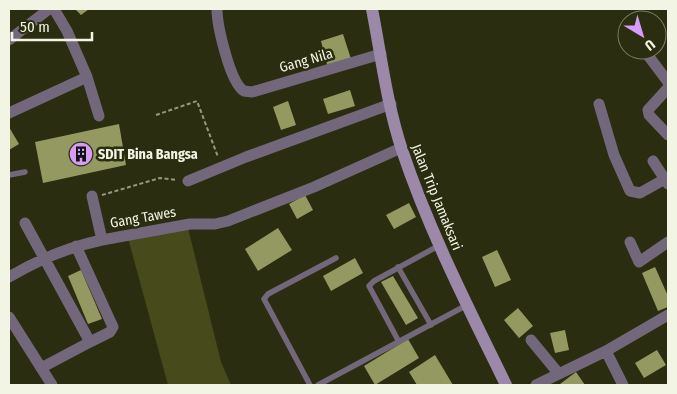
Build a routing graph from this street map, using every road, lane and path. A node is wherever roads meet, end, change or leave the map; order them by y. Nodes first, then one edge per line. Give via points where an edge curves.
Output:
1 (49, 9) edge
2 (54, 9) edge
3 (217, 9) edge
4 (372, 9) edge
5 (9, 40) edge
6 (381, 54) junction
7 (652, 60) edge
8 (87, 77) junction
9 (668, 82) edge
10 (668, 88) edge
11 (391, 104) junction
12 (599, 104) dead end
13 (9, 114) edge
14 (156, 115) dead end
15 (99, 116) dead end
16 (668, 135) edge
17 (401, 148) junction
18 (652, 161) dead end
19 (222, 167) junction
20 (26, 172) dead end
21 (9, 175) edge
22 (188, 181) joint
23 (666, 182) edge
24 (92, 197) joint
25 (25, 223) dead end
26 (102, 240) junction
27 (630, 242) dead end
28 (668, 242) edge
29 (440, 245) junction
30 (76, 246) junction
31 (44, 258) junction
32 (336, 258) dead end
33 (398, 267) junction
34 (9, 277) edge
35 (467, 306) junction
36 (668, 315) edge
37 (9, 317) edge
38 (431, 325) junction
39 (531, 340) dead end
40 (90, 342) junction
41 (399, 342) junction
42 (606, 351) junction
43 (41, 368) junction
44 (559, 374) junction
45 (52, 385) edge
46 (310, 385) edge
47 (318, 385) edge
48 (506, 385) edge
49 (536, 385) edge
50 (623, 385) edge

1 - 5 street
2 - 8 street
3 - 6 street, Gang Nila via 219,30 240,88 252,92
4 - 6 main road, Jalan Trip Jamaksari
6 - 11 main road, Jalan Trip Jamaksari
7 - 9 street
8 - 13 street
8 - 15 street
10 - 16 street via 648,110
11 - 17 main road, Jalan Trip Jamaksari
11 - 19 street
12 - 23 street via 614,155 630,191 640,192
14 - 19 path via 196,101
17 - 26 street, Gang Tawes via 228,221 190,224
17 - 29 main road, Jalan Trip Jamaksari
18 - 23 street
19 - 22 street
20 - 21 lane
22 - 24 path via 160,178
24 - 26 street
25 - 31 street
26 - 30 street, Gang Tawes
27 - 28 street via 639,262
29 - 33 lane
29 - 35 main road, Jalan Trip Jamaksari
30 - 31 street, Gang Tawes
30 - 40 street via 113,328
31 - 34 street, Gang Tawes
31 - 40 street
32 - 46 lane via 264,299
33 - 38 lane
33 - 41 lane via 369,286
35 - 38 lane
35 - 48 main road, Jalan Trip Jamaksari
36 - 42 street
37 - 43 street
38 - 41 lane
39 - 44 street
40 - 43 street
41 - 47 lane
42 - 44 street
42 - 50 street
43 - 45 street
44 - 49 street

